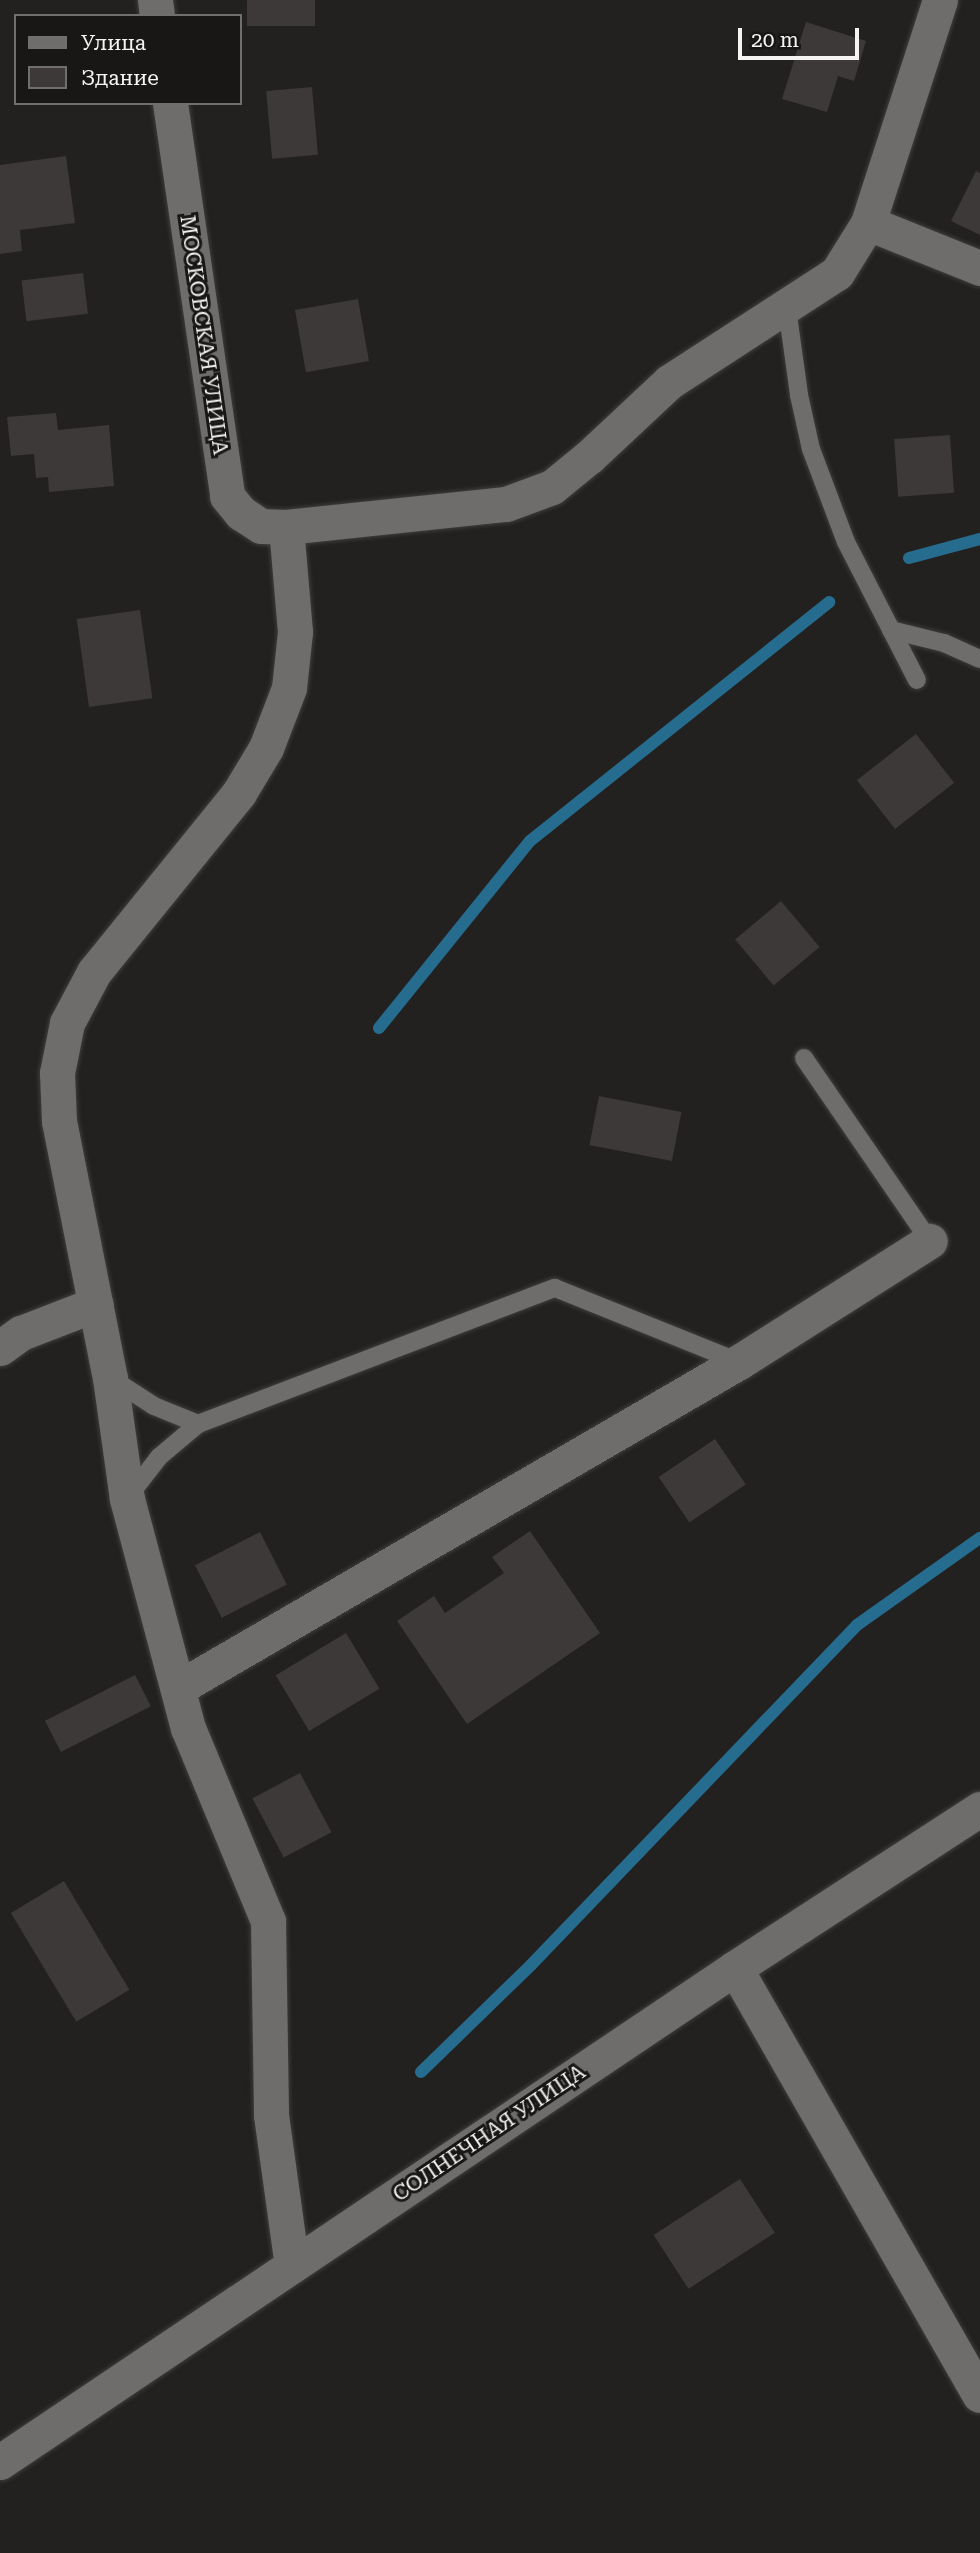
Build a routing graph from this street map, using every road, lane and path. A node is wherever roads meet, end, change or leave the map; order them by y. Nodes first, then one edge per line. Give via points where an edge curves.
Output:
1 (940, 0) edge
2 (170, 105) edge
3 (867, 223) junction
4 (980, 268) edge
5 (788, 308) junction
6 (286, 527) junction
7 (891, 630) junction
8 (980, 659) edge
9 (917, 680) dead end
10 (804, 1058) dead end
11 (930, 1241) joint
12 (96, 1304) junction
13 (0, 1348) edge
14 (739, 1362) junction
15 (110, 1378) junction
16 (198, 1424) junction
17 (127, 1499) junction
18 (178, 1688) junction
19 (980, 1809) edge
20 (735, 1968) junction
21 (292, 2266) junction
22 (980, 2395) edge
23 (0, 2462) edge

1 - 3 street, МОСКОВСКАЯ УЛИЦА
2 - 6 street, МОСКОВСКАЯ УЛИЦА via 227,496 261,526
3 - 4 street
3 - 5 street, МОСКОВСКАЯ УЛИЦА via 837,273
5 - 6 street, МОСКОВСКАЯ УЛИЦА via 669,382 552,488 506,504
5 - 7 lane via 811,449 846,542
6 - 12 street via 295,632 289,688 267,748 239,793 94,972 67,1023 57,1073 59,1121
7 - 8 lane via 944,642
7 - 9 lane
10 - 11 lane
11 - 14 street
12 - 13 street via 21,1333
12 - 15 street
14 - 16 lane via 555,1288
14 - 18 street
15 - 16 lane via 154,1406
15 - 17 street
16 - 17 lane via 159,1457
17 - 18 street
18 - 21 street via 188,1728 268,1921 271,2115
19 - 20 street, СОЛНЕЧНАЯ УЛИЦА
20 - 21 street, СОЛНЕЧНАЯ УЛИЦА
20 - 22 street
21 - 23 street, СОЛНЕЧНАЯ УЛИЦА

